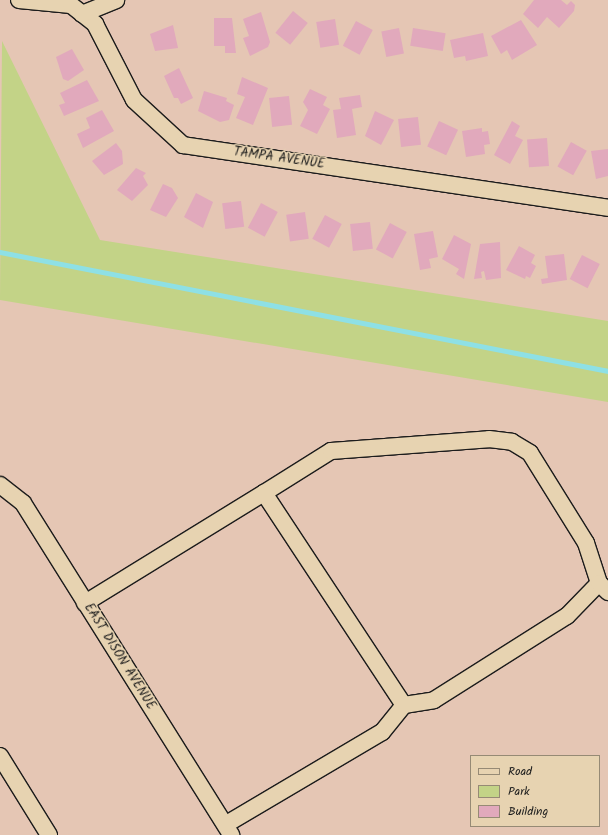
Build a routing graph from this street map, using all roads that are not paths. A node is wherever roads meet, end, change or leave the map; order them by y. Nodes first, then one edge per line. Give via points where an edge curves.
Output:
1 (19, 0) edge
2 (116, 0) edge
3 (82, 14) junction
4 (608, 208) edge
5 (0, 485) edge
6 (264, 493) junction
7 (604, 588) edge
8 (86, 603) junction
9 (404, 705) junction
10 (3, 766) edge
11 (228, 830) edge
12 (49, 835) edge

1 - 3 street, TAMPA AVENUE via 70,5
2 - 3 street
3 - 4 street, TAMPA AVENUE via 95,24 134,100 152,120 183,145
5 - 8 street, EAST DISON AVENUE via 23,503
6 - 7 street via 331,451 489,439 512,442 530,452 586,543
6 - 8 street
6 - 9 street
7 - 9 street via 567,616 434,700
8 - 11 street, EAST DISON AVENUE
9 - 11 street via 382,732
10 - 12 street

